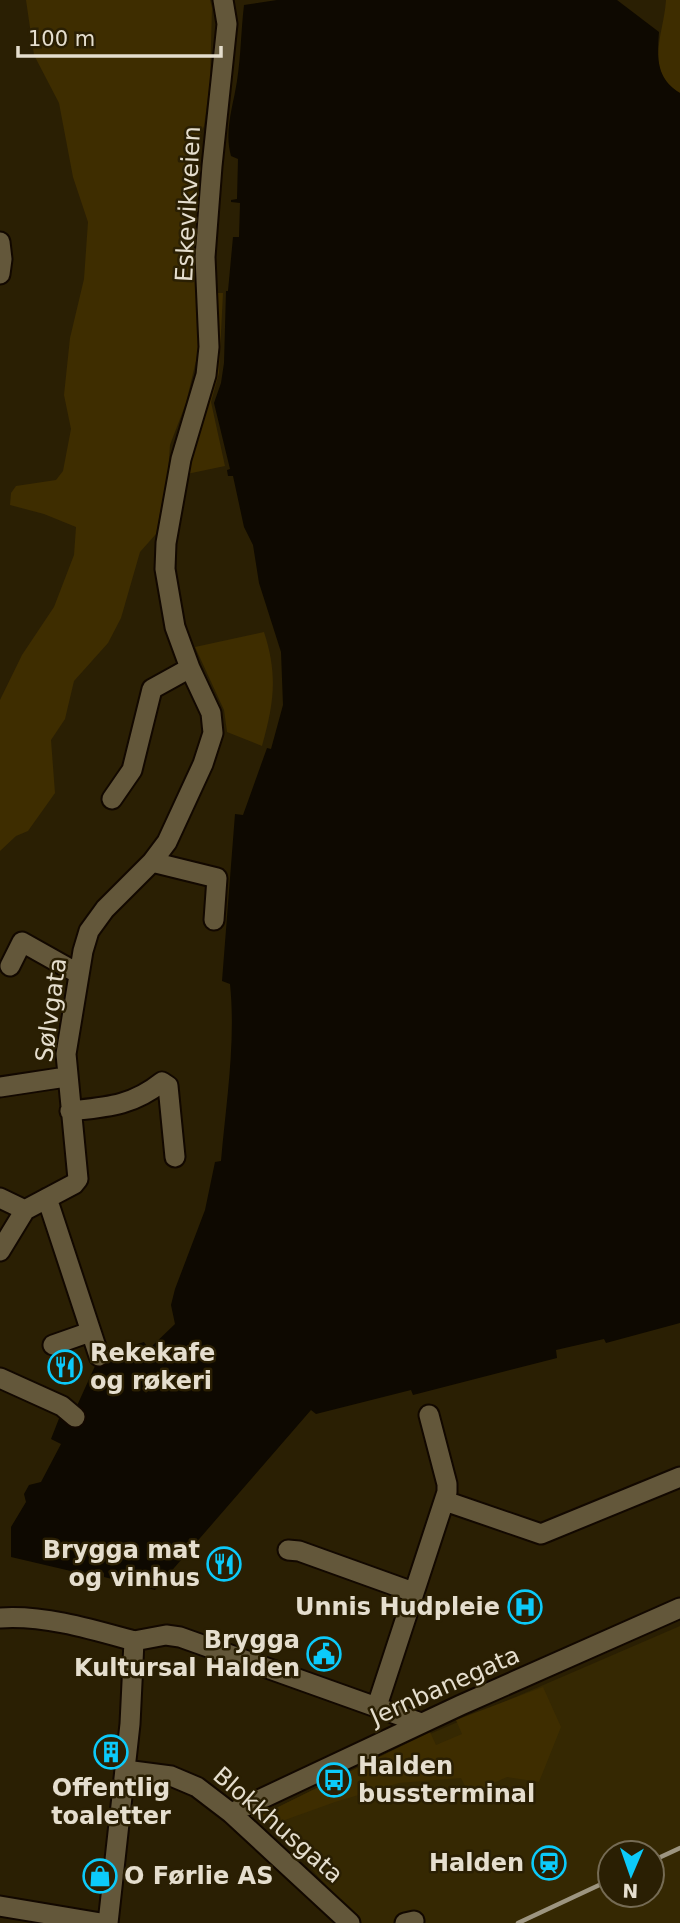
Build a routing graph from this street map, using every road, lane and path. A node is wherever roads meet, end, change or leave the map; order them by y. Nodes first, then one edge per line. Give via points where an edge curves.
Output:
1 (223, 0) edge
2 (0, 242) edge
3 (0, 274) edge
4 (190, 668) junction
5 (112, 799) dead end
6 (152, 862) junction
7 (97, 919) joint
8 (214, 920) dead end
9 (10, 966) dead end
10 (79, 974) junction
11 (66, 1077) junction
12 (0, 1087) edge
13 (70, 1111) junction
14 (175, 1157) dead end
15 (0, 1198) edge
16 (47, 1198) junction
17 (25, 1210) junction
18 (0, 1251) edge
19 (90, 1332) junction
20 (53, 1345) dead end
21 (99, 1356) dead end
22 (0, 1378) edge
23 (429, 1415) dead end
24 (75, 1417) dead end
25 (680, 1477) edge
26 (445, 1501) junction
27 (288, 1550) dead end
28 (413, 1592) junction
29 (680, 1608) edge
30 (0, 1618) edge
31 (134, 1641) junction
32 (377, 1706) junction
33 (421, 1723) junction
34 (125, 1770) junction
35 (231, 1812) junction
36 (0, 1906) edge
37 (101, 1923) edge
38 (108, 1923) edge
39 (350, 1923) edge

1 - 4 street, Eskevikveien via 227,24 205,257 209,347 206,375 181,459 165,569 175,627
2 - 3 street
4 - 5 street via 152,690 132,770
4 - 6 street, Eskevikveien via 211,713 214,733 180,818
6 - 7 street, Eskevikveien
6 - 8 street via 217,878
7 - 10 street, Sølvgata via 89,931
9 - 10 street via 22,942
10 - 11 street, Sølvgata
11 - 12 street
11 - 13 street, Sølvgata
13 - 14 street via 133,1101 162,1082 168,1086
13 - 16 street, Sølvgata via 78,1179
15 - 17 street
16 - 17 street
16 - 19 street
17 - 18 street
19 - 20 street
19 - 21 street
22 - 24 street via 62,1406
23 - 26 street via 447,1484
25 - 26 street via 541,1534
26 - 28 street
27 - 28 street
28 - 32 street
29 - 33 street, Jernbanegata
30 - 31 street via 35,1618
31 - 32 street via 180,1637
31 - 34 street
32 - 33 street
33 - 35 street, Jernbanegata
34 - 35 street, Blokkhusgata via 188,1781
34 - 38 street
35 - 39 street, Blokkhusgata
36 - 37 street

